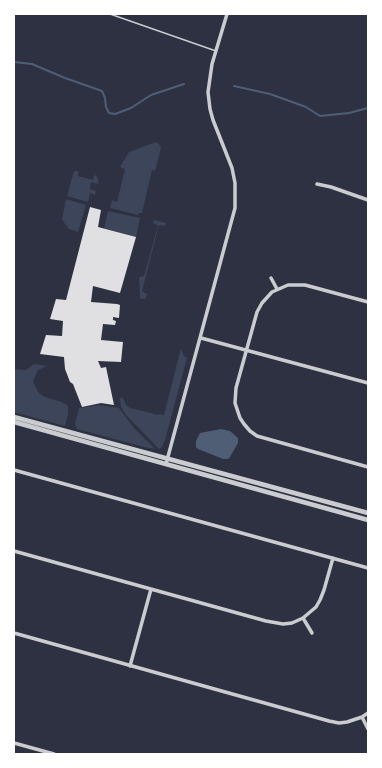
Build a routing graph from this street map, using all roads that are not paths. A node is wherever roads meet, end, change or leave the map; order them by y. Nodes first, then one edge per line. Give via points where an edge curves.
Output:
1 (110, 14) edge
2 (227, 14) edge
3 (216, 51) junction
4 (317, 184) dead end
5 (368, 200) edge
6 (271, 278) dead end
7 (277, 289) junction
8 (368, 302) edge
9 (201, 338) junction
10 (247, 350) junction
11 (368, 383) edge
12 (14, 416) edge
13 (14, 422) edge
14 (168, 459) junction
15 (166, 464) junction
16 (368, 467) edge
17 (14, 470) edge
18 (368, 513) edge
19 (368, 520) edge
20 (14, 551) edge
21 (333, 558) junction
22 (368, 568) edge
23 (151, 589) junction
24 (303, 618) junction
25 (14, 633) edge
26 (312, 633) dead end
27 (130, 666) junction
28 (368, 713) edge
29 (362, 717) junction
30 (368, 729) edge
31 (14, 743) edge
32 (54, 754) edge

1 - 3 lane
2 - 3 street
3 - 9 street via 210,74 208,98 213,120 232,168 236,195 235,208
4 - 5 street
6 - 7 street
7 - 8 street via 288,285 305,285
7 - 10 street via 267,296 257,312
9 - 10 street
9 - 14 street
10 - 11 street
10 - 16 street via 236,388 235,403 240,418 250,431 266,439
12 - 14 street
13 - 15 street
14 - 15 street
14 - 18 street
15 - 19 street
17 - 21 street
20 - 23 street
21 - 22 street
21 - 24 street via 320,600
23 - 24 street via 276,623 292,623
23 - 27 street
24 - 26 street
25 - 27 street
27 - 29 street via 329,721 348,722
28 - 29 street
29 - 30 street
31 - 32 street

